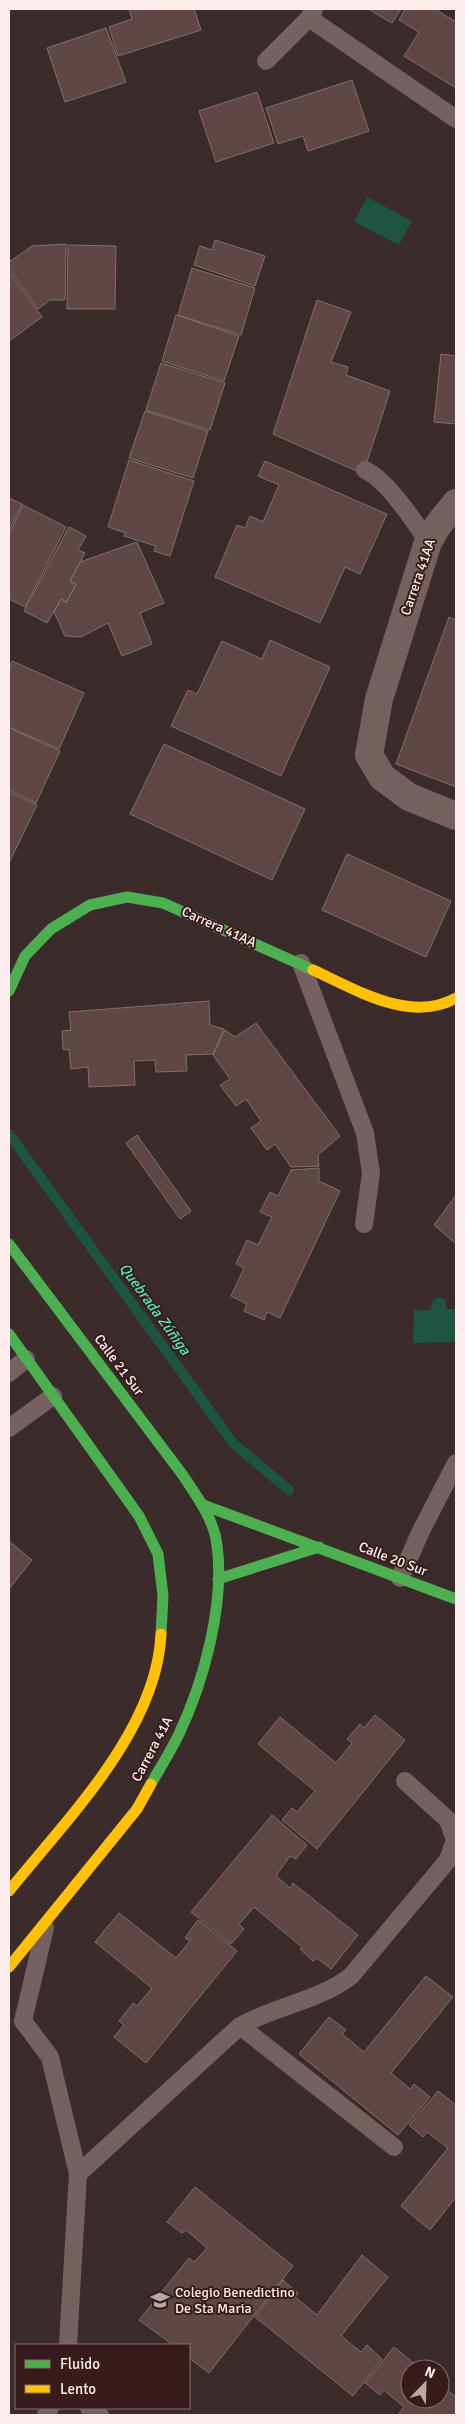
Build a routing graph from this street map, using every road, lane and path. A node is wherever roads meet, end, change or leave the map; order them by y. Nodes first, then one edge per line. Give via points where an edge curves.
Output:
1 (312, 13) edge
2 (266, 61) dead end
3 (456, 119) edge
4 (365, 470) dead end
5 (456, 503) edge
6 (428, 542) junction
7 (456, 816) edge
8 (301, 963) junction
9 (9, 991) edge
10 (456, 998) edge
11 (364, 1224) dead end
12 (9, 1244) edge
13 (9, 1334) edge
14 (26, 1359) junction
15 (9, 1373) edge
16 (53, 1396) junction
17 (9, 1428) edge
18 (456, 1463) edge
19 (203, 1505) junction
20 (319, 1547) junction
21 (400, 1578) junction
22 (218, 1579) junction
23 (456, 1599) edge
24 (405, 1781) dead end
25 (9, 1891) edge
26 (47, 1920) junction
27 (9, 1967) edge
28 (240, 2026) junction
29 (394, 2147) dead end
30 (78, 2174) junction
31 (68, 2344) edge

1 - 2 lane
1 - 3 lane
4 - 6 lane via 395,498
5 - 6 street, Carrera 41AA
6 - 7 street, Carrera 41AA via 379,699 369,755 382,777 409,797
8 - 9 street, Carrera 41AA via 162,903 128,897 90,906 51,929 25,956
8 - 10 street, Carrera 41AA via 383,1001 420,1010 448,1004
8 - 11 lane via 365,1133 371,1173
12 - 19 street, Calle 21 Sur
13 - 14 street
14 - 15 lane
14 - 16 street
16 - 17 lane
16 - 25 street, Carrera 41A via 138,1516 158,1554 163,1596 161,1641 153,1681 136,1724 100,1778
18 - 21 lane
19 - 20 street, Calle 20 Sur
19 - 22 street, Carrera 41A via 216,1544
20 - 21 street, Calle 20 Sur
20 - 22 street
21 - 23 street, Calle 20 Sur
22 - 26 street, Carrera 41A via 214,1621 198,1687 179,1736 137,1809
24 - 28 lane via 448,1820 455,1840 448,1860 340,1985 277,2011 261,2014
26 - 27 street, Carrera 41A
26 - 30 lane via 23,2021 50,2057
28 - 29 lane
28 - 30 lane
30 - 31 lane

